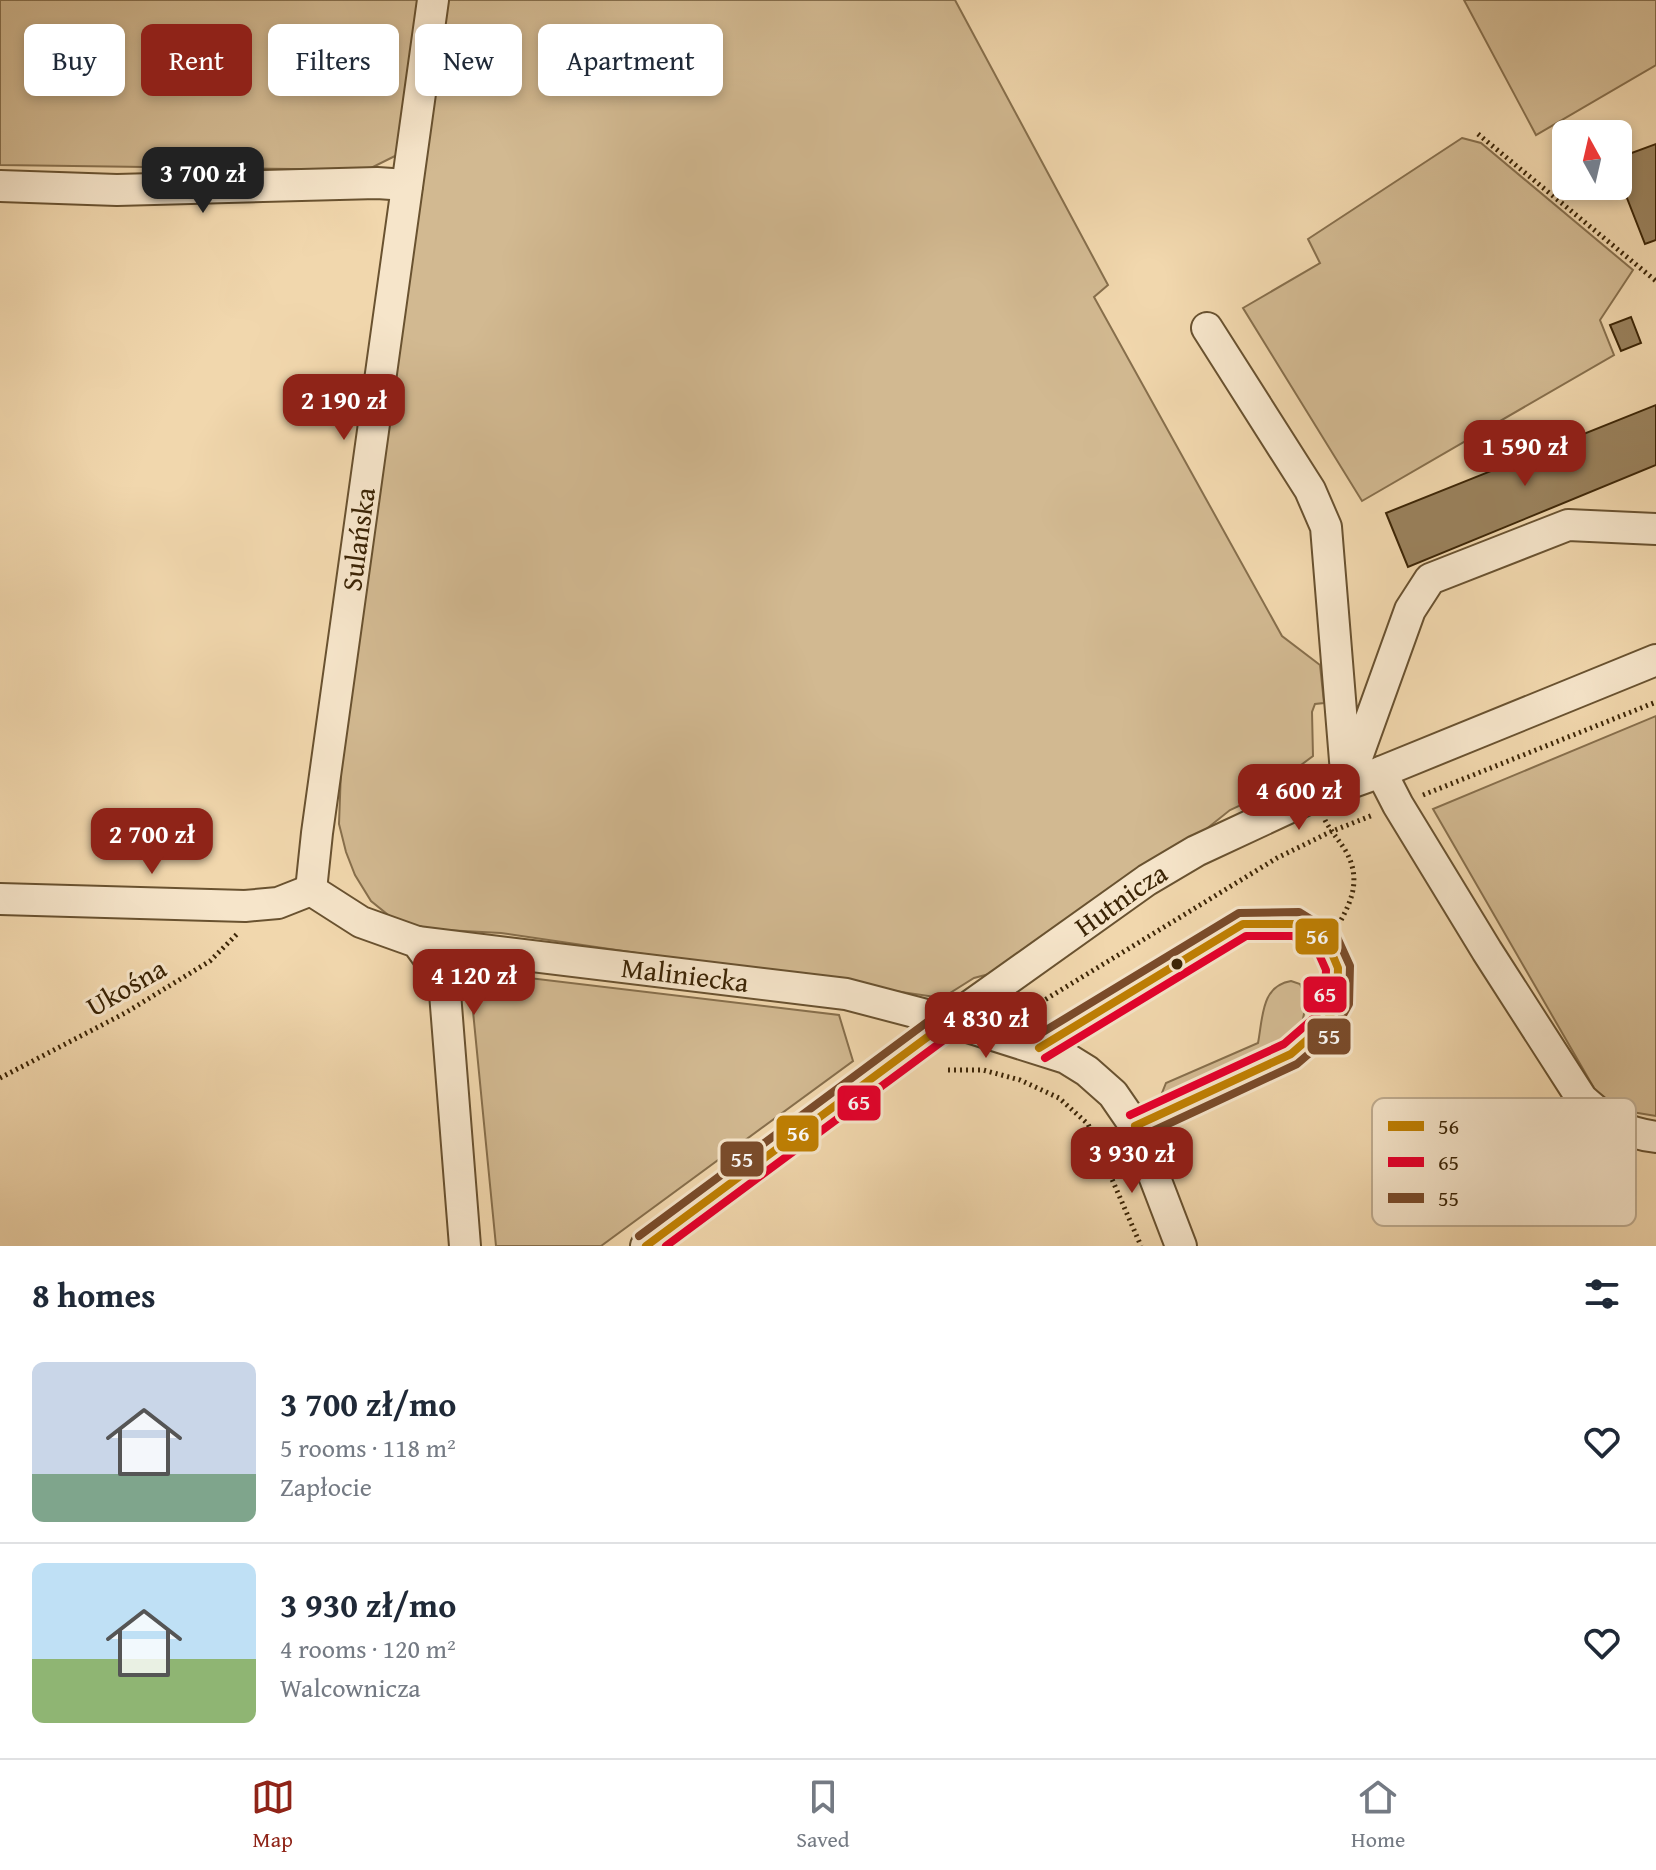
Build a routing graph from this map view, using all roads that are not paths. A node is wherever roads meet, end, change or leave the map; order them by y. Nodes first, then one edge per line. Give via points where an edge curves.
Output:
1 (433, 0) edge
2 (407, 185) junction
3 (0, 186) edge
4 (1207, 328) dead end
5 (1656, 529) edge
6 (1656, 660) edge
7 (1381, 772) junction
8 (1347, 785) junction
9 (311, 890) junction
10 (0, 899) edge
11 (417, 942) junction
12 (949, 1021) junction
13 (1039, 1048) junction
14 (1581, 1098) edge
15 (1135, 1126) junction
16 (1636, 1133) edge
17 (1656, 1137) edge
18 (465, 1246) edge
19 (646, 1246) edge
20 (1181, 1246) edge

1 - 2 street, Sulańska
2 - 3 street via 117,190
2 - 9 street, Sulańska
4 - 8 street via 1310,490 1326,527
5 - 8 street via 1568,525 1430,579 1405,622
6 - 7 street, Hutnicza
7 - 8 street, Hutnicza
7 - 14 street
8 - 12 street, Hutnicza via 1248,826 1172,866
9 - 10 street via 278,903 245,906
9 - 11 street, Maliniecka via 361,922
11 - 12 street, Maliniecka via 846,994
11 - 18 street via 445,993
12 - 13 street, Maliniecka
12 - 19 street, Hutnicza
13 - 15 street, Maliniecka via 1087,1071 1113,1094
13 - 15 street via 1243,924 1297,924 1328,944 1338,968 1337,1004 1324,1025 1291,1054
15 - 20 street, Maliniecka
16 - 17 street

